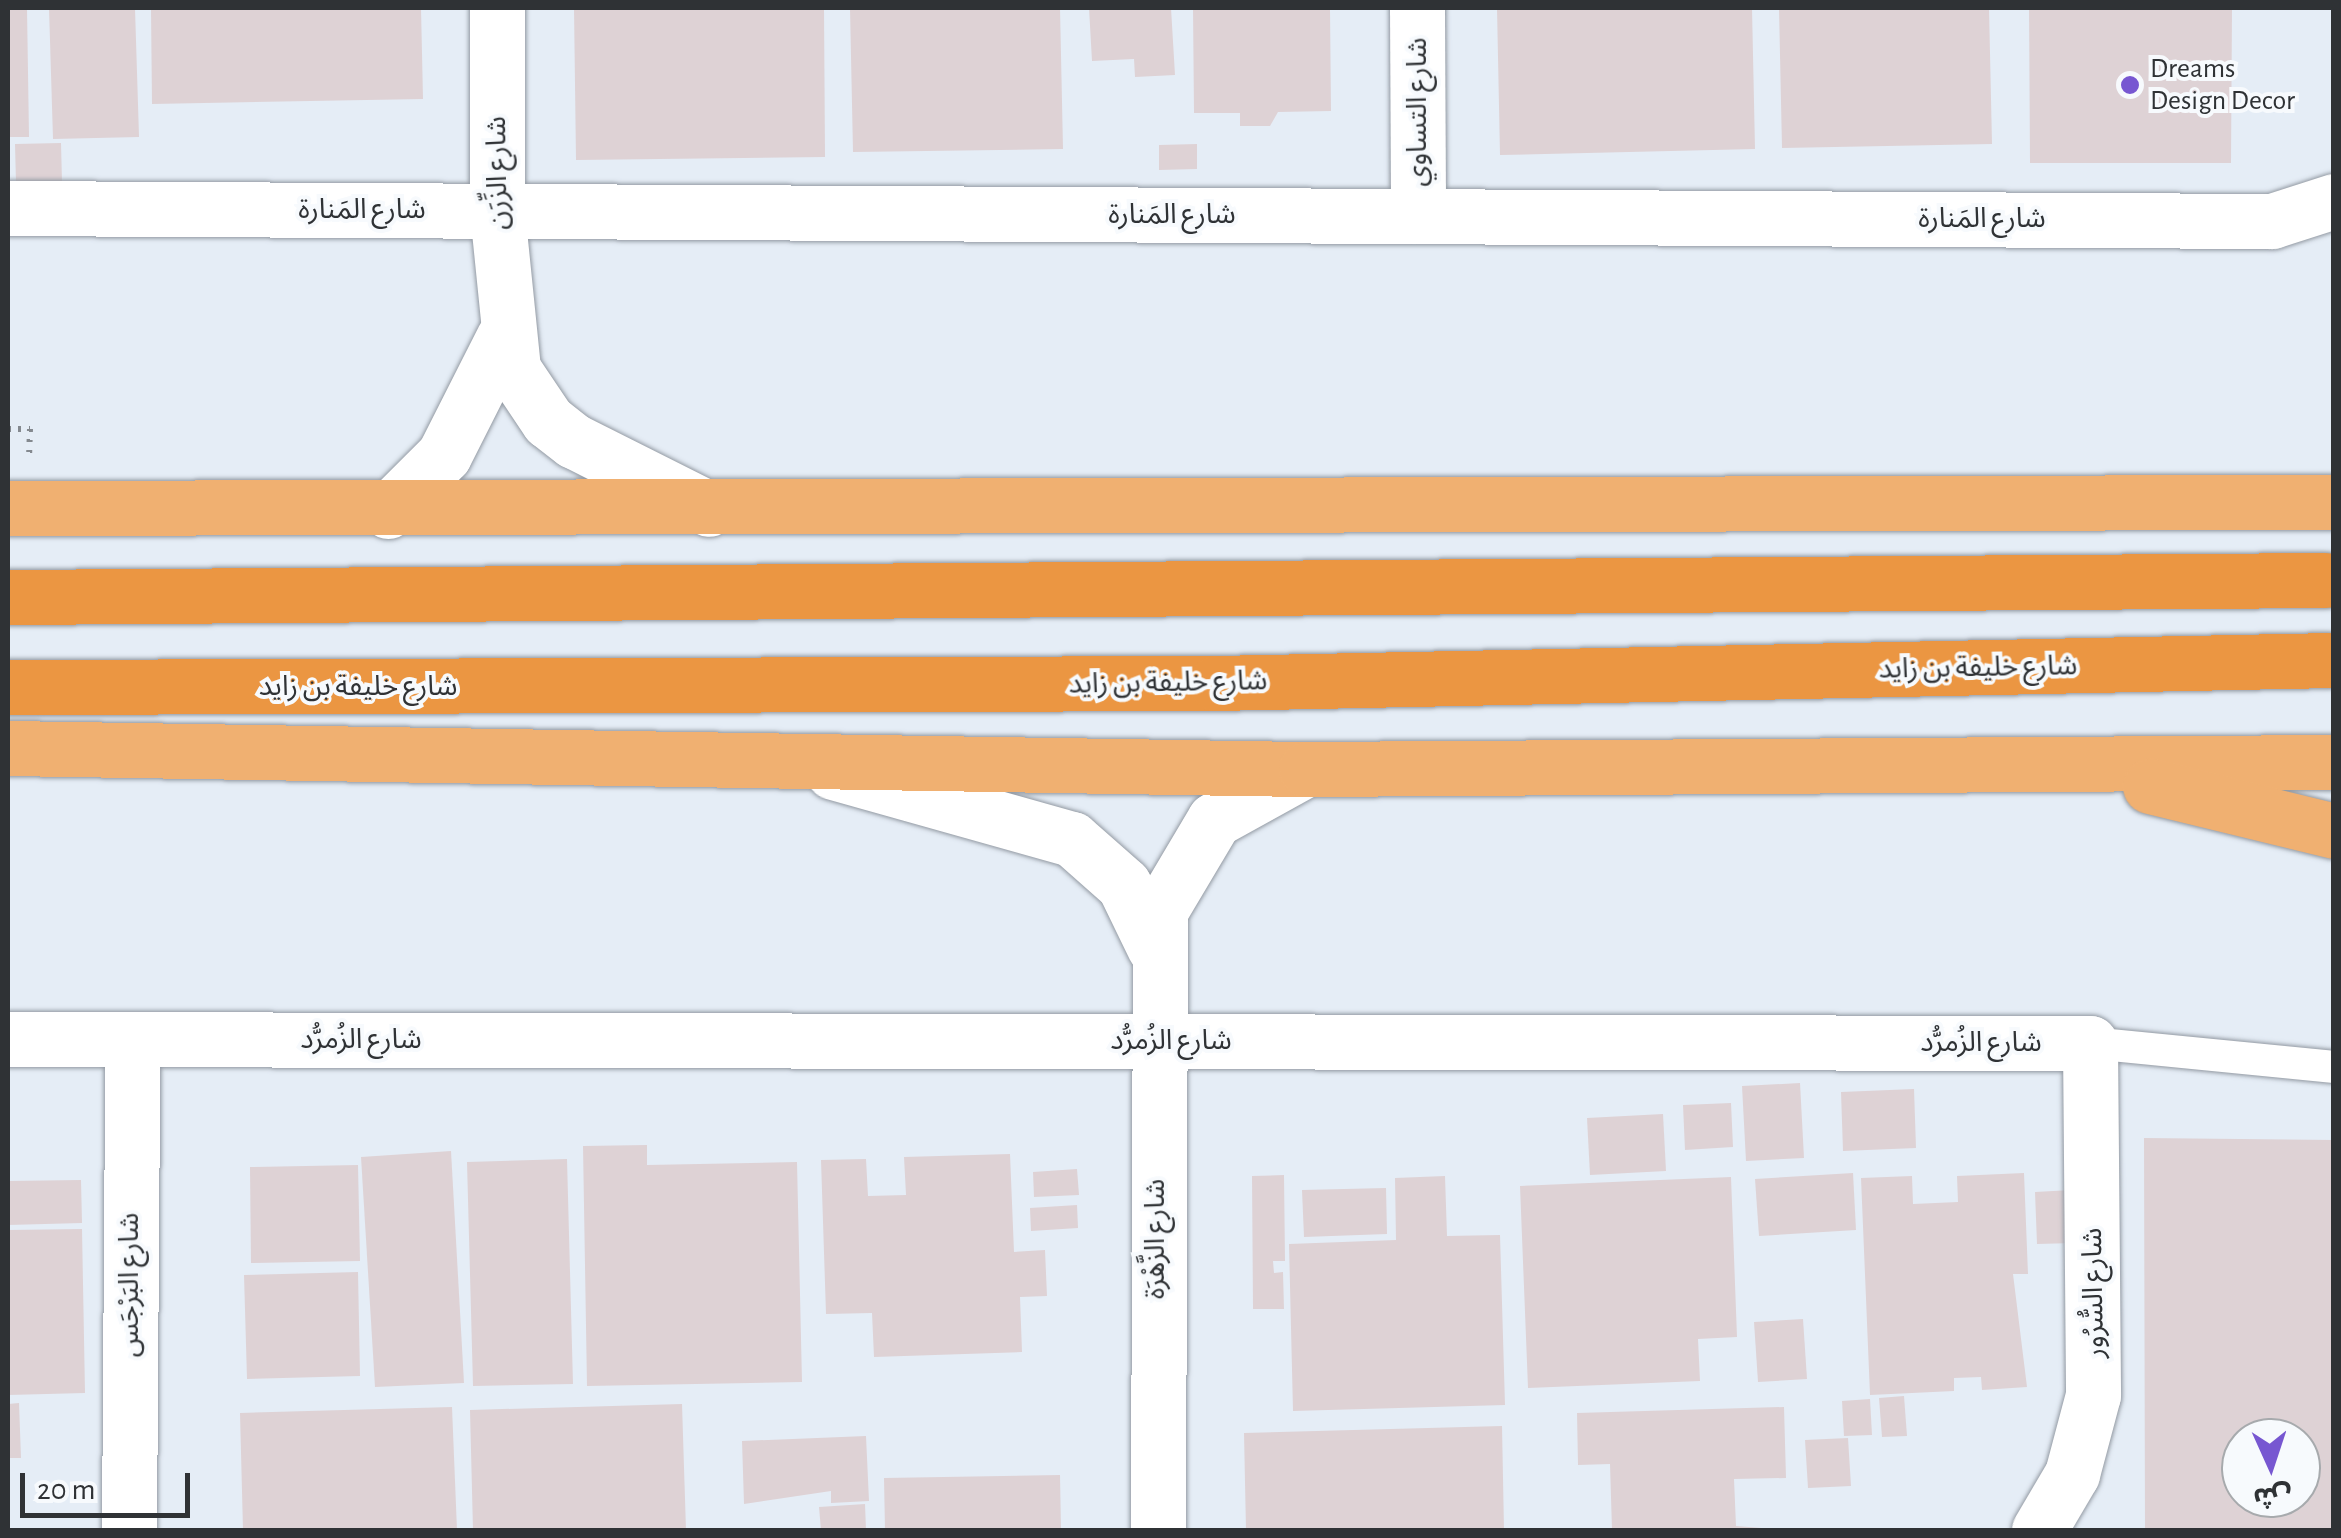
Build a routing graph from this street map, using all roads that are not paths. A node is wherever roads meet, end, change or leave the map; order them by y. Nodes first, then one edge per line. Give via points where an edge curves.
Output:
1 (497, 8) edge
2 (1418, 8) edge
3 (2334, 201) edge
4 (8, 208) edge
5 (498, 211) junction
6 (1418, 216) junction
7 (503, 338) junction
8 (2334, 502) edge
9 (8, 508) edge
10 (708, 509) junction
11 (388, 510) junction
12 (2325, 580) dead end
13 (8, 598) edge
14 (2328, 660) dead end
15 (8, 686) edge
16 (8, 748) edge
17 (2334, 762) edge
18 (796, 764) junction
19 (2054, 764) junction
20 (1306, 768) junction
21 (2334, 831) edge
22 (1154, 946) junction
23 (8, 1038) edge
24 (132, 1040) junction
25 (1154, 1041) junction
26 (2090, 1043) junction
27 (2334, 1067) edge
28 (128, 1530) edge
29 (1158, 1530) edge
30 (2039, 1530) edge

1 - 5 street, شارع الزِّرَن
2 - 6 street, شارع التساوي
3 - 6 street, شارع المَنارة via 2272,221
4 - 5 street, شارع المَنارة
5 - 6 street, شارع المَنارة
5 - 7 street, شارع الزِّرَن
7 - 10 street, شارع الزِّرَن via 548,422
7 - 11 street, شارع الزِّرَن via 444,455
8 - 10 main road
9 - 11 main road
10 - 11 main road
12 - 13 highway
14 - 15 highway, شارع خليفة بن زايد via 1156,684
16 - 18 main road
17 - 19 main road
18 - 20 main road
18 - 22 street, شارع الزَّهْرَة via 1072,839 1124,885
19 - 20 main road
19 - 21 main road
20 - 22 street, شارع الزَّهْرَة via 1241,798 1202,834 1172,878
22 - 25 street, شارع الزَّهْرَة
23 - 24 street, شارع الزُمرُّد
24 - 25 street, شارع الزُمرُّد
24 - 28 street, شارع البَرْجَس
25 - 26 street, شارع الزُمرُّد
25 - 29 street, شارع الزَّهْرَة
26 - 27 lane, شارع الزُمرُّد
26 - 30 street, شارع السُّرُور via 2093,1395 2072,1474

